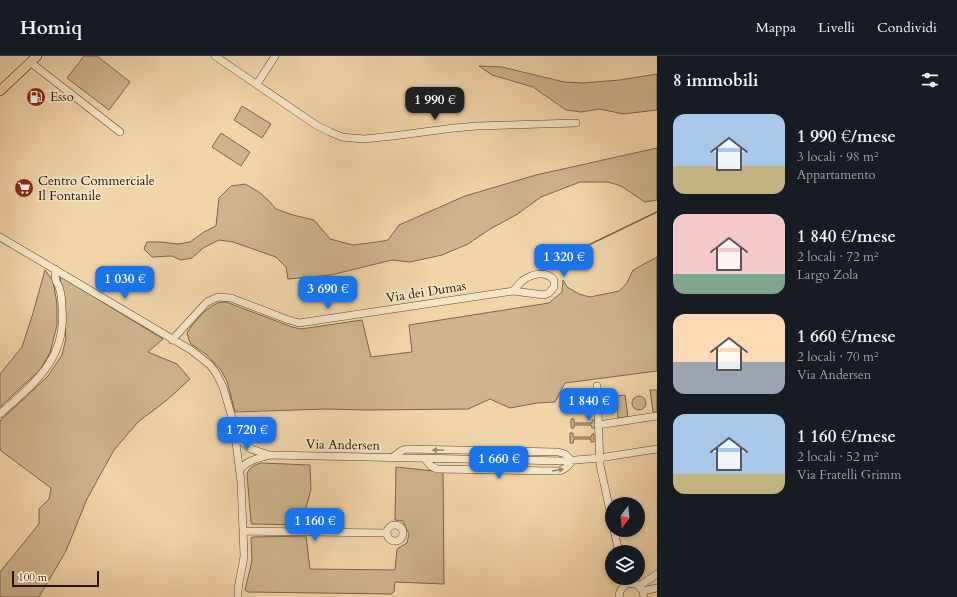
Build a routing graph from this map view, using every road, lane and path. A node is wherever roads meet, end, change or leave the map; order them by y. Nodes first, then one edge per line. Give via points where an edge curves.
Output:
1 (215, 56) edge
2 (275, 56) edge
3 (34, 59) edge
4 (257, 84) junction
5 (0, 91) edge
6 (576, 123) dead end
7 (120, 132) dead end
8 (0, 237) edge
9 (55, 269) junction
10 (68, 277) junction
11 (59, 287) junction
12 (513, 291) junction
13 (172, 340) junction
14 (597, 386) dead end
15 (0, 414) edge
16 (657, 416) edge
17 (598, 425) junction
18 (235, 435) junction
19 (657, 449) edge
20 (270, 455) junction
21 (392, 458) junction
22 (599, 458) junction
23 (425, 459) junction
24 (572, 460) junction
25 (239, 470) junction
26 (607, 497) edge
27 (244, 531) junction
28 (387, 533) dead end
29 (657, 574) edge
30 (624, 585) edge
31 (657, 588) edge
32 (642, 591) edge
33 (238, 597) edge
34 (619, 597) edge

1 - 4 street
2 - 4 street
3 - 5 main road
3 - 7 street
4 - 6 street via 321,127 348,138 373,138 477,126
8 - 9 street
9 - 10 street
9 - 11 street
10 - 11 street
10 - 13 street
11 - 15 street via 62,320 60,339 54,356 41,376
12 - 12 street via 544,295 554,287 554,280 551,276 541,273 522,282
12 - 13 street, Via dei Dumas via 299,323 231,298 218,298 207,302
13 - 18 street via 199,356 216,373 225,391
14 - 17 street
16 - 17 street
17 - 22 street
18 - 20 street, Via Andersen via 251,449
18 - 25 street
19 - 22 street, Via Andersen
20 - 21 street, Via Andersen
20 - 25 street, Via Andersen via 252,460
21 - 23 street, Via Andersen
24 -> 21 street, Via Andersen via 558,452 406,449
22 - 24 street, Via Andersen
22 - 26 street
23 - 24 street, Via Andersen
23 -> 24 street via 437,469 557,472 566,468
25 - 27 street
27 - 28 street
27 - 33 street via 244,559
29 - 32 street
30 - 34 street
31 - 32 street

